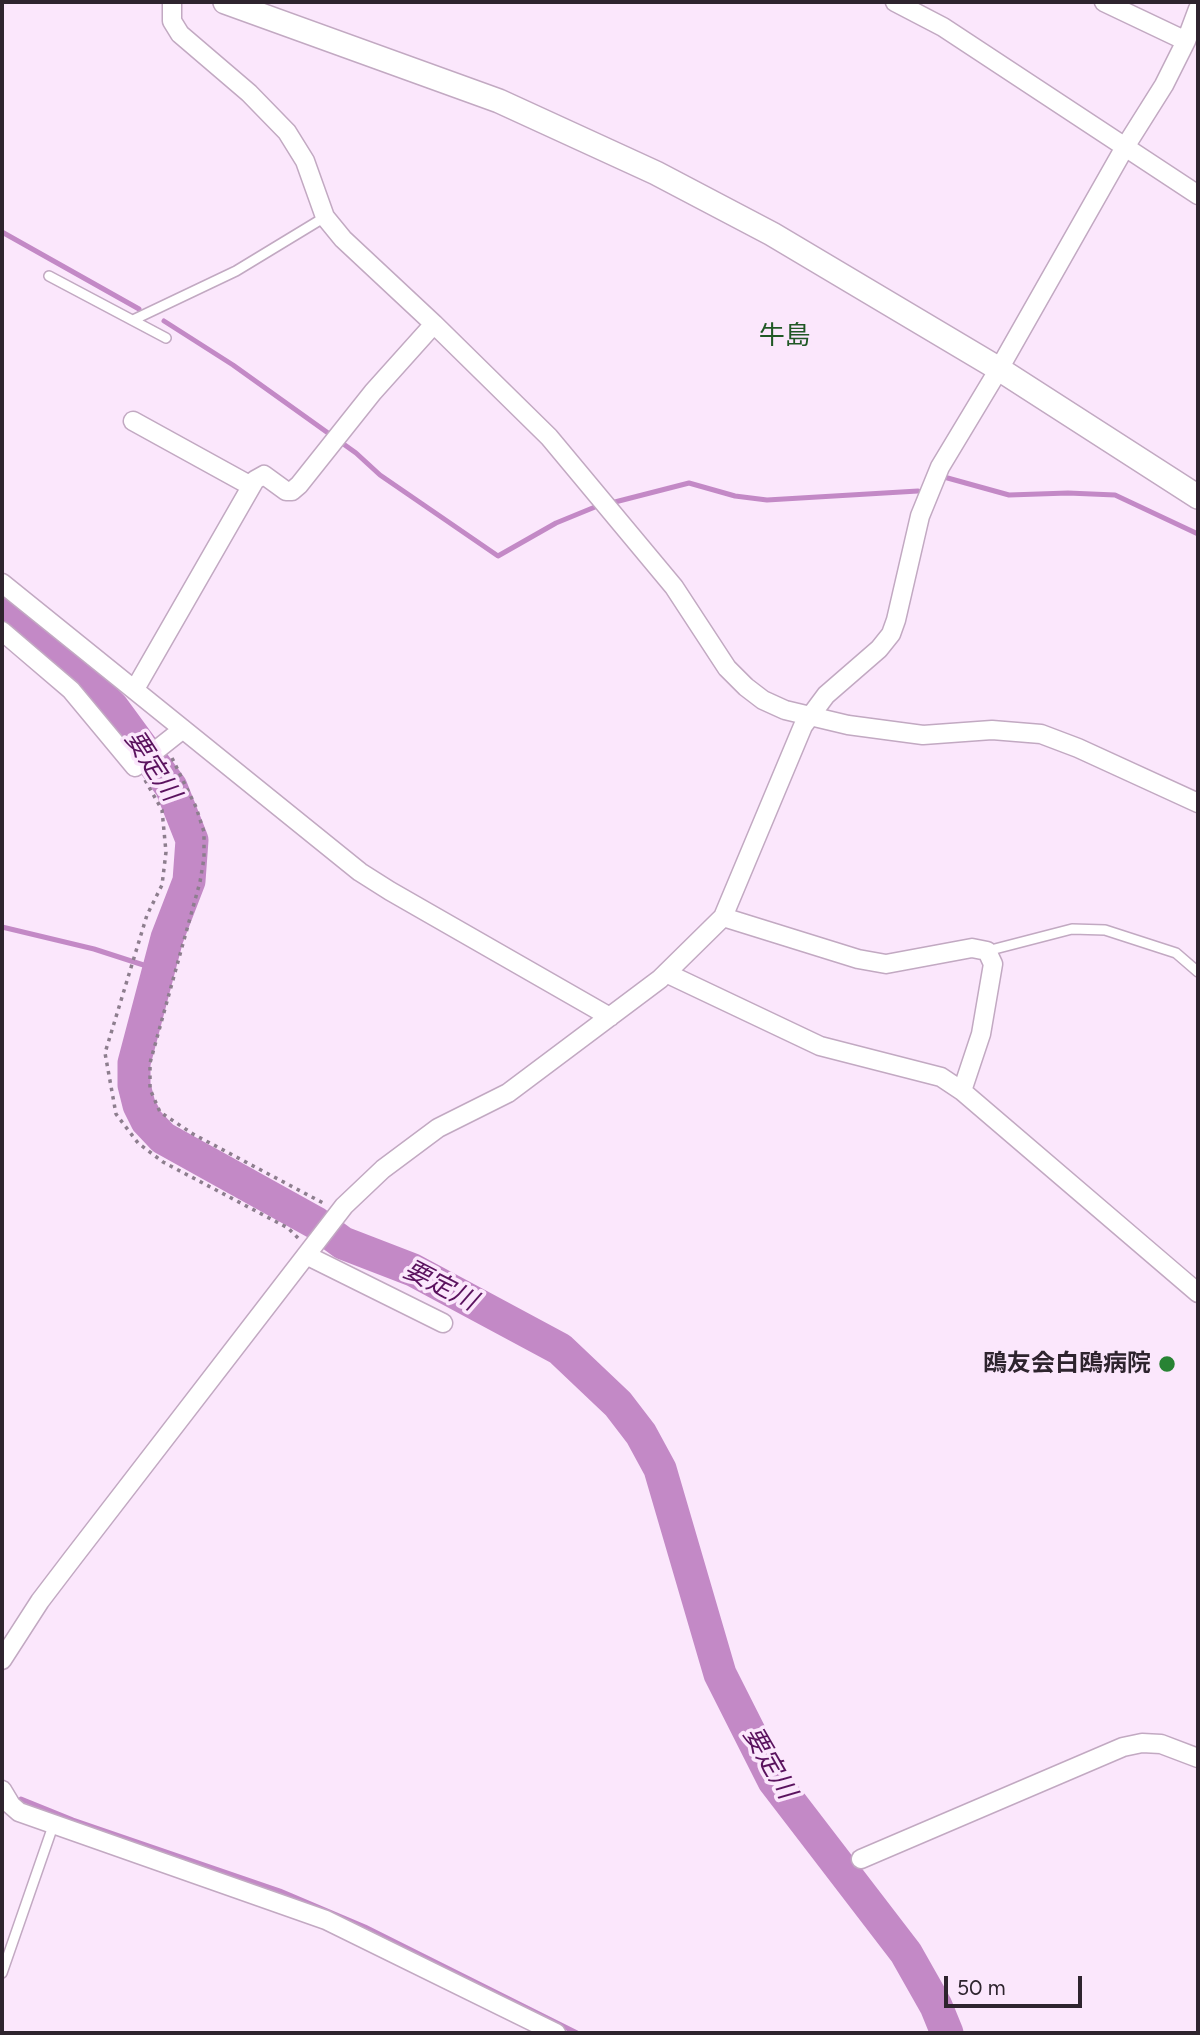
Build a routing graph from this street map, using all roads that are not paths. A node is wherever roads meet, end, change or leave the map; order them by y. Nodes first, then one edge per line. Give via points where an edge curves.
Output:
1 (172, 2) edge
2 (225, 2) edge
3 (895, 2) edge
4 (1104, 2) edge
5 (1198, 9) edge
6 (1186, 41) junction
7 (1125, 147) junction
8 (1198, 195) edge
9 (325, 217) junction
10 (49, 276) dead end
11 (133, 320) junction
12 (434, 324) junction
13 (166, 338) dead end
14 (999, 369) junction
15 (133, 421) dead end
16 (251, 486) junction
17 (1198, 497) edge
18 (2, 583) edge
19 (2, 631) edge
20 (135, 689) junction
21 (808, 717) junction
22 (183, 729) junction
23 (1198, 803) edge
24 (723, 917) junction
25 (987, 951) junction
26 (1198, 972) edge
27 (666, 973) junction
28 (610, 1017) junction
29 (962, 1091) junction
30 (310, 1249) junction
31 (1198, 1293) edge
32 (443, 1323) dead end
33 (2, 1660) edge
34 (1198, 1758) edge
35 (2, 1790) edge
36 (53, 1826) junction
37 (861, 1859) dead end
38 (2, 1973) edge
39 (556, 2033) edge

1 - 9 street via 172,21 180,34 287,132 305,161
2 - 14 street via 499,101 656,173 772,234
3 - 7 street via 943,27
4 - 6 street
5 - 6 street
6 - 7 street
7 - 8 street
7 - 14 street
9 - 11 lane via 236,271
9 - 12 street
10 - 11 lane
11 - 13 lane
12 - 16 street via 299,485 292,491 282,490 264,475
12 - 21 street via 549,437 674,587 733,675 763,699
14 - 17 street
14 - 21 street via 948,452 928,495 891,634
15 - 16 street
16 - 20 street
18 - 20 street
19 - 22 street via 71,690 137,765
20 - 22 street
21 - 23 street via 915,735 992,730 1041,734
21 - 24 street
22 - 28 street via 360,872
24 - 25 street via 886,964 972,948
24 - 27 street
25 - 26 lane via 1072,929 1105,930 1176,953
25 - 29 street via 993,964 981,1034
27 - 28 street
27 - 29 street via 820,1046 941,1077
28 - 30 street via 508,1093 438,1128 383,1169 344,1206
29 - 31 street
30 - 32 street
30 - 33 street via 40,1601
34 - 37 street via 1161,1744 1123,1748
35 - 36 street via 15,1810
36 - 38 lane
36 - 39 street via 326,1920

